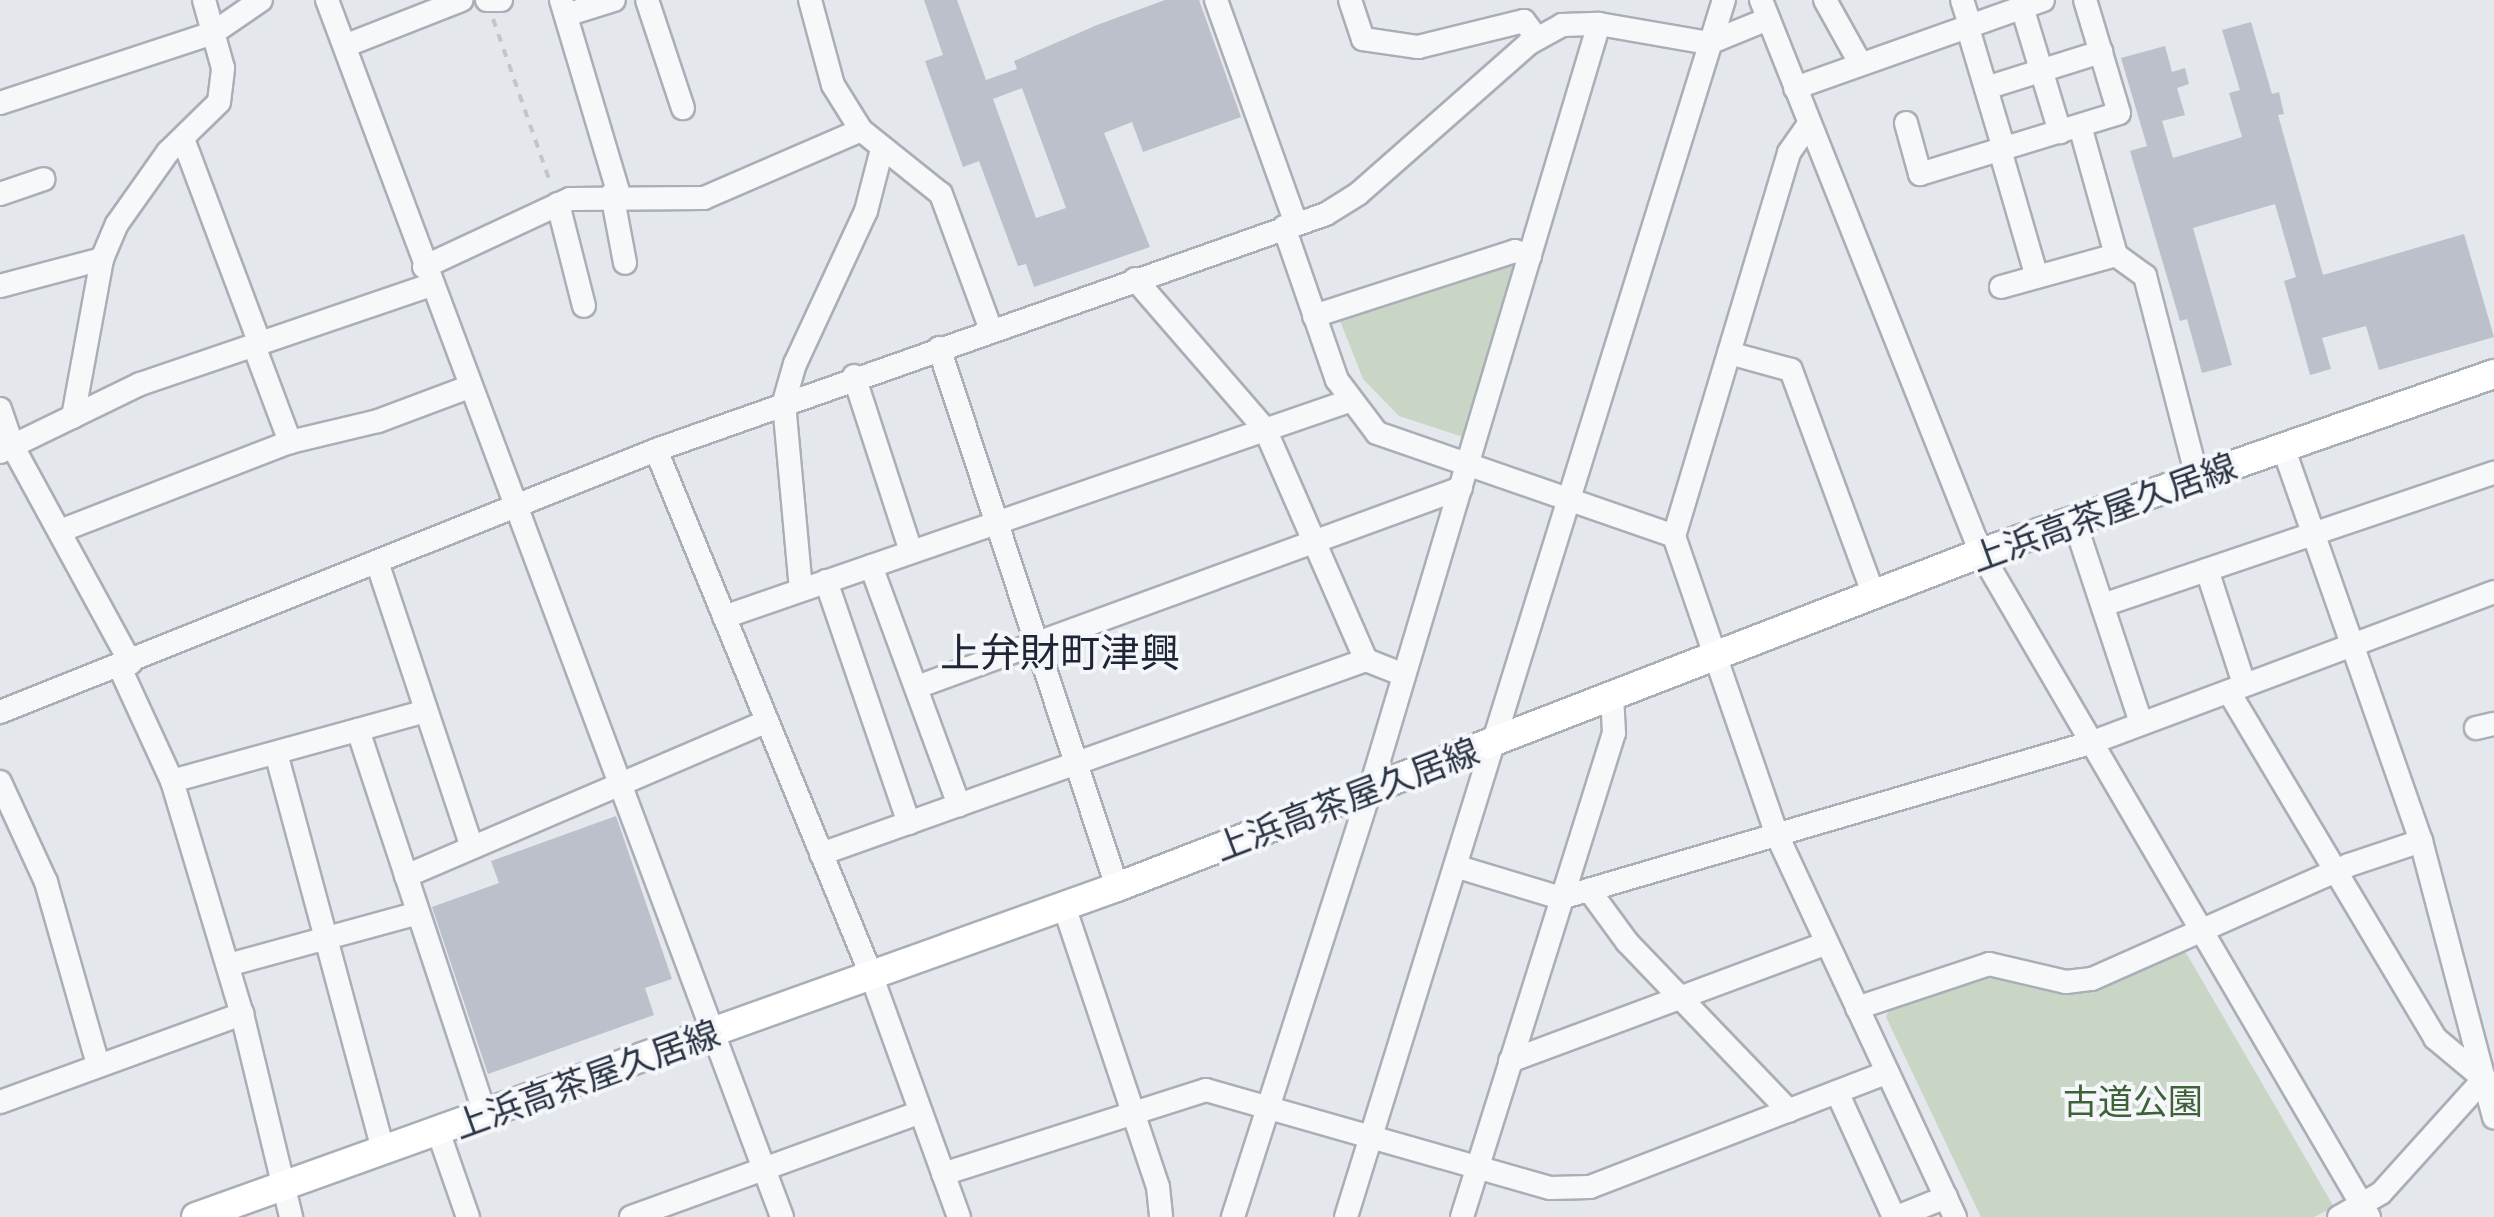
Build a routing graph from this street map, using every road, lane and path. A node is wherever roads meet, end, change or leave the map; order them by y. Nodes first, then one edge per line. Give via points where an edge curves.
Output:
1 (204, 0) edge
2 (261, 0) edge
3 (326, 0) edge
4 (462, 0) edge
5 (614, 0) edge
6 (646, 0) edge
7 (810, 0) edge
8 (1216, 0) edge
9 (1350, 0) edge
10 (1724, 0) edge
11 (1962, 0) edge
12 (2085, 0) edge
13 (493, 1) edge
14 (1832, 4) edge
15 (2033, 4) edge
16 (564, 7) edge
17 (1764, 10) edge
18 (1588, 15) edge
19 (1968, 25) junction
20 (213, 33) junction
21 (1537, 38) junction
22 (1709, 43) junction
23 (347, 45) junction
24 (2100, 52) junction
25 (1860, 62) junction
26 (2041, 70) junction
27 (1795, 88) junction
28 (1986, 88) junction
29 (0, 103) edge
30 (683, 108) dead end
31 (1906, 123) dead end
32 (1809, 124) junction
33 (2070, 129) junction
34 (862, 130) junction
35 (184, 139) junction
36 (882, 149) junction
37 (2001, 150) junction
38 (44, 178) dead end
39 (0, 194) edge
40 (616, 194) junction
41 (558, 204) junction
42 (1290, 225) junction
43 (2116, 255) junction
44 (1530, 256) junction
45 (102, 259) junction
46 (624, 263) dead end
47 (428, 276) junction
48 (2037, 276) junction
49 (1135, 280) junction
50 (0, 286) edge
51 (2001, 287) dead end
52 (584, 306) dead end
53 (1314, 316) junction
54 (991, 330) junction
55 (257, 345) junction
56 (939, 348) junction
57 (1729, 353) junction
58 (2494, 374) edge
59 (854, 376) junction
60 (470, 387) junction
61 (1349, 401) junction
62 (784, 402) junction
63 (0, 409) edge
64 (74, 417) junction
65 (1265, 429) junction
66 (290, 442) junction
67 (2283, 448) junction
68 (7, 449) edge
69 (656, 450) junction
70 (2494, 473) edge
71 (2198, 476) junction
72 (1464, 477) junction
73 (1571, 499) junction
74 (515, 508) junction
75 (2074, 520) junction
76 (996, 521) junction
77 (60, 530) junction
78 (2312, 535) junction
79 (1674, 536) junction
80 (1315, 540) junction
81 (911, 551) junction
82 (1982, 553) junction
83 (378, 565) junction
84 (871, 566) junction
85 (2206, 570) junction
86 (826, 581) junction
87 (801, 590) junction
88 (2494, 592) edge
89 (1874, 596) junction
90 (2103, 605) junction
91 (724, 617) junction
92 (1036, 643) junction
93 (2350, 647) junction
94 (1717, 656) junction
95 (1366, 660) junction
96 (125, 666) junction
97 (1404, 675) junction
98 (917, 688) junction
99 (2237, 688) junction
100 (1612, 696) junction
101 (426, 711) junction
102 (0, 712) edge
103 (766, 722) junction
104 (2141, 723) junction
105 (358, 730) junction
106 (1496, 740) junction
107 (2093, 742) junction
108 (276, 753) junction
109 (1076, 764) junction
110 (0, 782) edge
111 (172, 782) junction
112 (619, 784) junction
113 (1370, 790) junction
114 (959, 805) junction
115 (908, 823) junction
116 (1776, 833) junction
117 (2421, 841) junction
118 (472, 847) junction
119 (822, 854) junction
120 (1458, 867) junction
121 (2337, 873) junction
122 (406, 876) junction
123 (1117, 887) junction
124 (1590, 890) junction
125 (1562, 898) junction
126 (1064, 906) junction
127 (418, 913) junction
128 (2200, 929) junction
129 (326, 938) junction
130 (1827, 942) junction
131 (228, 965) junction
132 (872, 977) junction
133 (1680, 997) junction
134 (1857, 1008) junction
135 (242, 1014) junction
136 (2484, 1031) edge
137 (713, 1033) junction
138 (1510, 1061) junction
139 (98, 1066) junction
140 (1888, 1072) junction
141 (2484, 1079) junction
142 (1838, 1092) junction
143 (0, 1102) edge
144 (1270, 1103) junction
145 (1132, 1109) junction
146 (1789, 1111) junction
147 (922, 1112) junction
148 (484, 1114) junction
149 (2494, 1118) edge
150 (438, 1131) junction
151 (1371, 1137) junction
152 (383, 1150) junction
153 (1478, 1169) junction
154 (764, 1170) junction
155 (943, 1174) junction
156 (283, 1186) junction
157 (1950, 1207) edge
158 (2366, 1211) edge
159 (196, 1217) edge
160 (291, 1217) edge
161 (468, 1217) edge
162 (631, 1217) edge
163 (782, 1217) edge
164 (959, 1217) edge
165 (1161, 1217) edge
166 (1233, 1217) edge
167 (1346, 1217) edge
168 (1462, 1217) edge
169 (1895, 1217) edge
170 (2339, 1217) edge

1 - 20 street
2 - 20 street
3 - 23 street
4 - 23 street
5 - 16 street
6 - 30 street
7 - 34 street via 833,85
8 - 42 street
9 - 21 street via 1363,39 1418,46 1524,21
10 - 22 street
11 - 19 street
12 - 24 street
13 - 41 path via 499,48
14 - 25 street
15 - 19 street
15 - 26 street
16 - 40 street
17 - 22 street
17 - 27 street
18 - 21 street
18 - 22 street
18 - 44 street
19 - 25 street
19 - 28 street
20 - 29 street
20 - 35 street via 223,86 218,102
21 - 42 street via 1358,194
22 - 73 street
23 - 47 street
24 - 26 street
24 - 33 street via 2119,112
25 - 27 street
26 - 28 street
26 - 33 street
27 - 32 street
28 - 37 street
31 - 37 street via 1920,174
32 - 57 street via 1789,154
32 - 82 street
33 - 37 street
33 - 43 street
34 - 36 street
34 - 40 street via 704,198
35 - 45 street via 117,224
35 - 55 street
36 - 54 street via 942,194
36 - 62 street via 866,211
37 - 48 street
38 - 39 street
40 - 41 street
40 - 46 street
41 - 47 street
41 - 52 street
42 - 49 street
42 - 53 street
43 - 48 street
43 - 71 street via 2145,276
44 - 53 street via 1515,252
44 - 72 street
45 - 50 street
45 - 64 street
47 - 55 street
47 - 60 street
48 - 51 street
49 - 54 street
49 - 65 street
53 - 61 street
54 - 56 street
55 - 64 street via 140,384
55 - 66 street
56 - 59 street
56 - 76 street
57 - 79 street
57 - 89 street via 1792,370
58 - 67 main road, 上浜高茶屋久居線
59 - 62 street
59 - 81 street
60 - 66 street via 378,421
60 - 74 street
61 - 65 street
61 - 72 street via 1394,442
62 - 69 street
62 - 87 street
63 - 68 street
64 - 68 street
65 - 76 street
65 - 80 street
66 - 77 street
67 - 71 main road, 上浜高茶屋久居線
67 - 78 street
68 - 77 street
69 - 74 street
69 - 91 street
70 - 78 street
71 - 75 main road, 上浜高茶屋久居線
72 - 73 street
72 - 80 street
72 - 97 street
73 - 79 street
73 - 106 street
74 - 83 street
74 - 112 street
75 - 82 main road, 上浜高茶屋久居線
75 - 90 street
76 - 81 street
76 - 92 street
77 - 96 street
78 - 85 street
78 - 93 street
79 - 94 street
80 - 92 street
80 - 95 street
81 - 84 street
82 - 89 main road, 上浜高茶屋久居線
82 - 107 street
83 - 96 street
83 - 101 street
84 - 86 street
84 - 98 street
85 - 90 street
85 - 99 street
86 - 87 street
86 - 115 street
87 - 91 street
88 - 93 street
89 - 94 main road, 上浜高茶屋久居線
90 - 104 street
91 - 103 street
92 - 98 street
92 - 109 street
93 - 99 street
93 - 117 street
94 - 100 main road, 上浜高茶屋久居線
94 - 116 street
95 - 97 street
95 - 109 street
96 - 102 street
96 - 111 street
97 - 113 street
98 - 114 street
99 - 104 street
99 - 121 street
100 - 106 main road, 上浜高茶屋久居線
100 - 125 street via 1614,733
101 - 105 street
101 - 118 street
103 - 112 street
103 - 119 street
104 - 107 street
105 - 108 street
105 - 122 street
106 - 113 main road, 上浜高茶屋久居線
106 - 120 street
107 - 116 street
107 - 128 street
108 - 111 street
108 - 129 street
109 - 114 street
109 - 123 street
110 - 139 street via 46,882
111 - 131 street
112 - 118 street
112 - 137 street
113 - 123 main road, 上浜高茶屋久居線
113 - 144 street
114 - 115 street
115 - 119 street
116 - 124 street
116 - 130 street
117 - 121 street
117 - 136 street
118 - 122 street
119 - 132 street
120 - 125 street
120 - 151 street
121 - 128 street
121 - 141 street via 2435,1038
122 - 127 street
123 - 126 main road, 上浜高茶屋久居線
124 - 125 street
124 - 133 street
125 - 138 street
126 - 132 main road, 上浜高茶屋久居線
126 - 145 street
127 - 129 street
127 - 148 street
128 - 134 street via 2092,979 2066,982 1989,964
128 - 158 street
129 - 131 street
129 - 152 street
130 - 133 street
130 - 134 street
131 - 135 street
132 - 137 main road, 上浜高茶屋久居線
132 - 147 street
133 - 138 street
133 - 146 street
134 - 140 street
135 - 139 street
135 - 156 street
136 - 141 street
137 - 148 main road, 上浜高茶屋久居線
137 - 154 street
138 - 153 street
139 - 143 street
140 - 142 street
140 - 157 street
141 - 149 street
141 - 158 street
142 - 146 street
142 - 169 street
144 - 145 street via 1196,1090
144 - 151 street
144 - 166 street
145 - 155 street
145 - 165 street
146 - 153 street via 1590,1187 1550,1188
147 - 154 street
147 - 155 street
148 - 150 main road, 上浜高茶屋久居線
150 - 152 main road, 上浜高茶屋久居線
150 - 161 street
151 - 153 street
151 - 167 street
152 - 156 main road, 上浜高茶屋久居線
153 - 168 street
154 - 162 street
154 - 163 street
155 - 164 street
156 - 159 main road, 上浜高茶屋久居線
156 - 160 street
157 - 169 street
158 - 170 street

